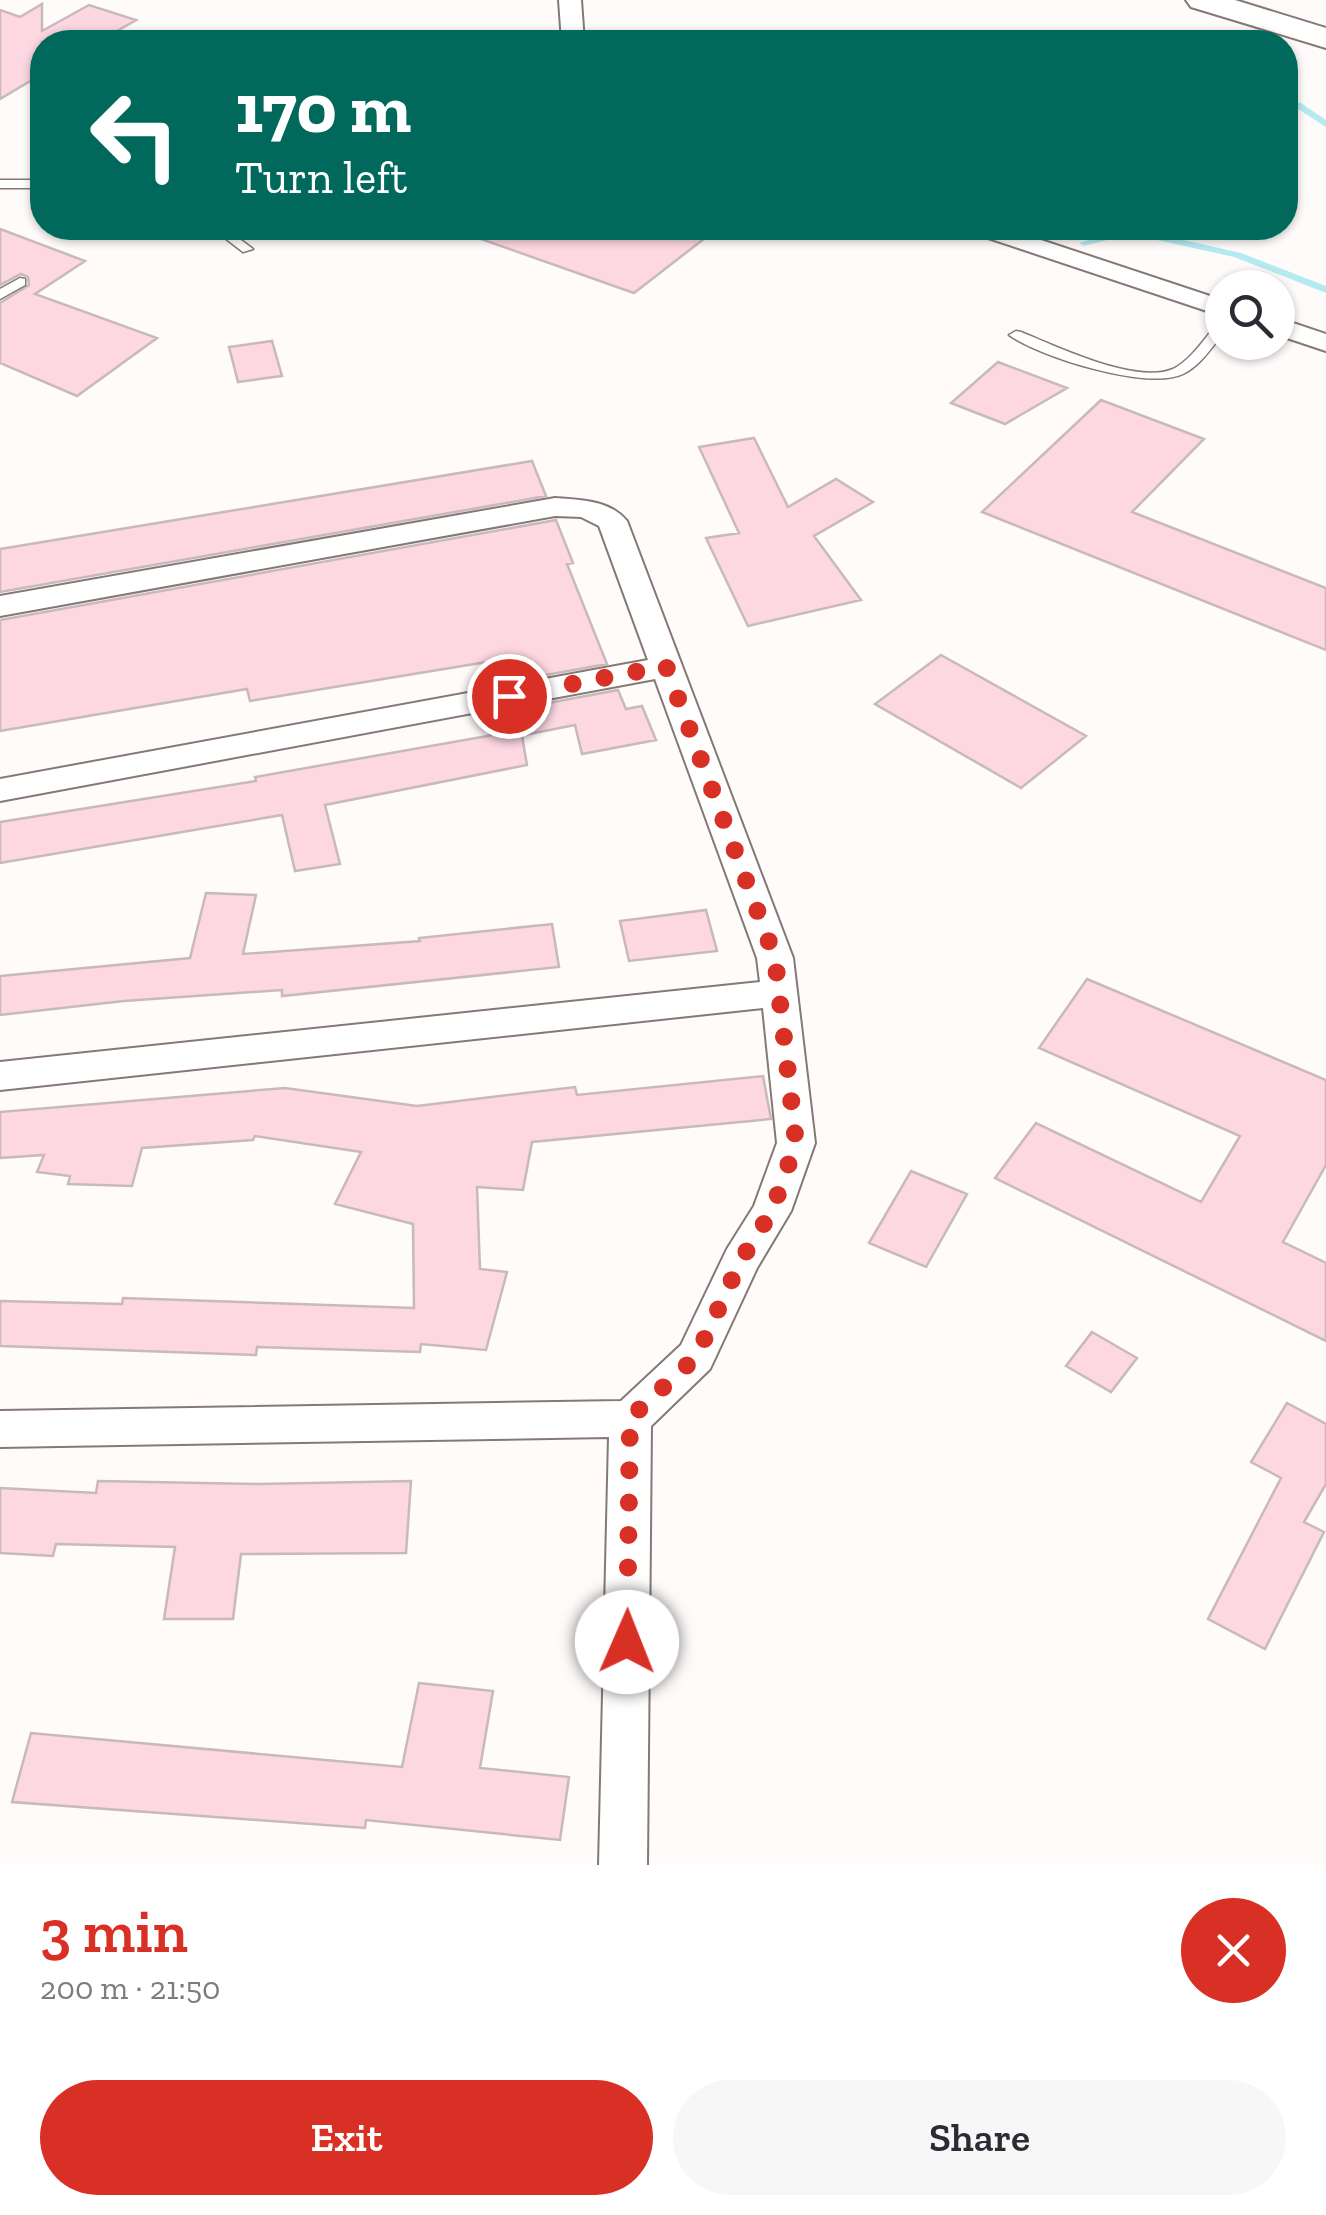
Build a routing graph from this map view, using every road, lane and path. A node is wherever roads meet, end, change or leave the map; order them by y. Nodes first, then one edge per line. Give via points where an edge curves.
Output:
1 (570, 0) edge
2 (1225, 3) edge
3 (573, 30) edge
4 (1326, 38) edge
5 (0, 184) edge
6 (30, 184) edge
7 (235, 240) edge
8 (1018, 240) edge
9 (247, 249) dead end
10 (20, 282) dead end
11 (0, 295) edge
12 (1205, 302) edge
13 (1295, 332) edge
14 (1016, 335) dead end
15 (1326, 342) edge
16 (1205, 345) edge
17 (0, 606) edge
18 (666, 666) junction
19 (0, 790) edge
20 (780, 993) junction
21 (0, 1076) edge
22 (630, 1418) junction
23 (0, 1428) edge
24 (623, 1865) edge

1 - 3 street
2 - 4 street
5 - 6 lane
7 - 9 lane
8 - 12 street
10 - 11 lane
13 - 15 street
14 - 16 lane via 1120,370 1163,376 1177,374
17 - 18 street via 555,507 588,508 612,522
18 - 19 street
18 - 20 street via 775,958
20 - 21 street
20 - 22 street via 796,1143 772,1211 696,1357
22 - 23 street
22 - 24 street

